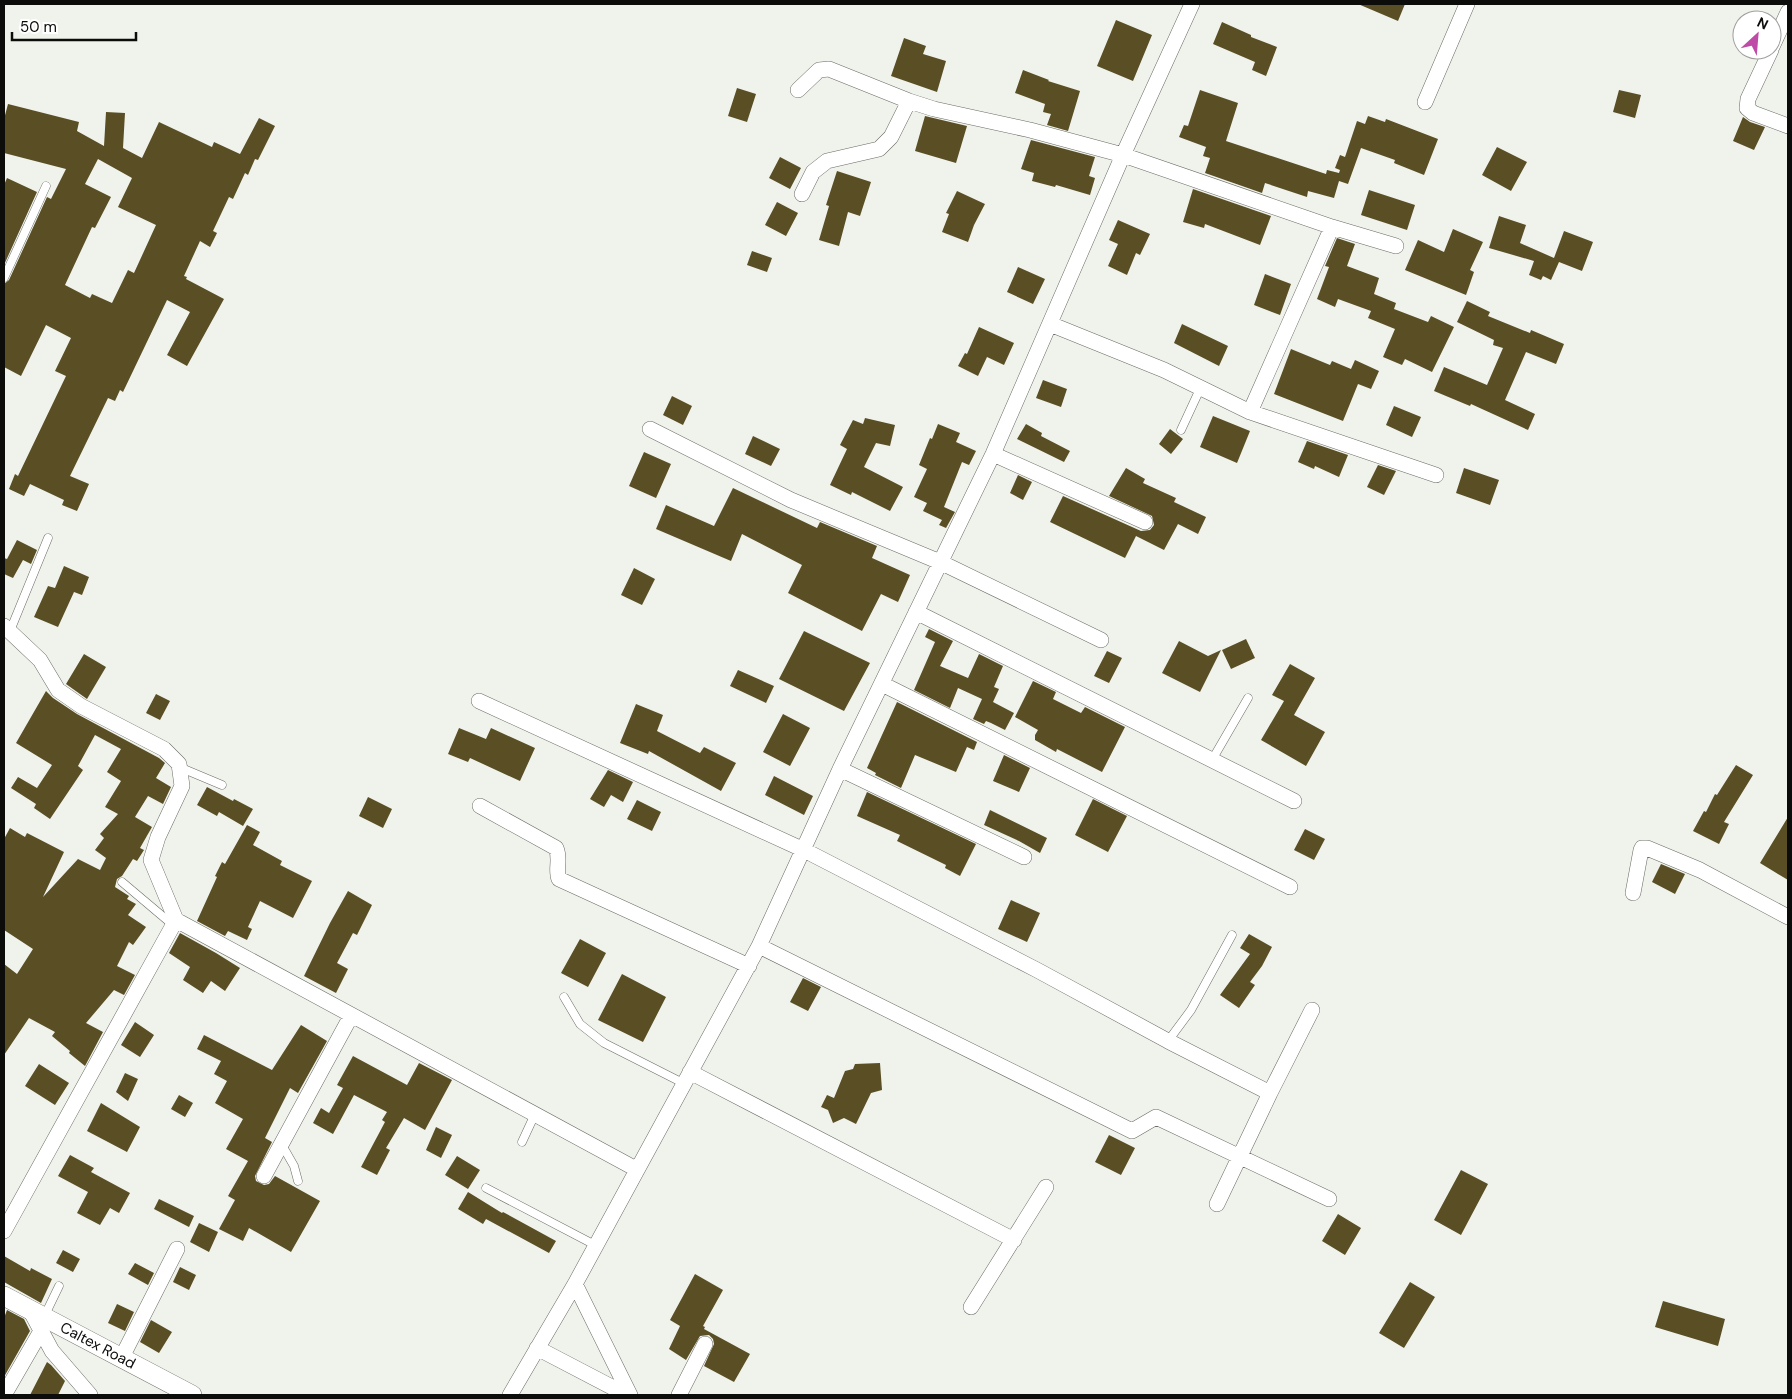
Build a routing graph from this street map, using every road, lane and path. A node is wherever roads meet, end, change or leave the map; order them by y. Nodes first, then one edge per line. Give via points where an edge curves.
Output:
1 (1192, 4) edge
2 (1467, 4) edge
3 (1788, 12) edge
4 (1782, 25) edge
5 (1766, 60) edge
6 (798, 90) dead end
7 (909, 101) junction
8 (1425, 102) dead end
9 (1788, 126) edge
10 (1123, 155) junction
11 (46, 186) dead end
12 (802, 194) dead end
13 (1332, 227) junction
14 (1396, 246) dead end
15 (4, 278) edge
16 (1050, 324) junction
17 (1200, 389) junction
18 (1250, 412) junction
19 (650, 429) dead end
20 (1181, 430) dead end
21 (993, 454) junction
22 (1436, 475) dead end
23 (1145, 522) dead end
24 (48, 538) dead end
25 (940, 562) junction
26 (916, 612) junction
27 (7, 628) edge
28 (1101, 640) dead end
29 (882, 684) junction
30 (1248, 698) dead end
31 (479, 701) dead end
32 (1212, 760) junction
33 (180, 767) junction
34 (840, 770) junction
35 (222, 785) dead end
36 (1294, 801) dead end
37 (480, 806) dead end
38 (804, 850) junction
39 (1024, 856) dead end
40 (122, 882) dead end
41 (1290, 887) dead end
42 (1633, 893) dead end
43 (1788, 917) edge
44 (175, 923) junction
45 (1232, 935) dead end
46 (759, 946) junction
47 (749, 966) junction
48 (564, 996) dead end
49 (1312, 1010) dead end
50 (351, 1016) junction
51 (1168, 1041) junction
52 (686, 1077) junction
53 (1270, 1093) junction
54 (535, 1114) junction
55 (522, 1142) dead end
56 (282, 1145) junction
57 (1240, 1156) junction
58 (636, 1169) junction
59 (264, 1176) dead end
60 (298, 1181) dead end
61 (1046, 1187) dead end
62 (486, 1188) dead end
63 (1329, 1199) dead end
64 (1217, 1204) dead end
65 (4, 1231) edge
66 (1014, 1240) junction
67 (595, 1245) junction
68 (177, 1249) dead end
69 (575, 1284) junction
70 (59, 1286) dead end
71 (4, 1296) edge
72 (970, 1307) dead end
73 (39, 1319) junction
74 (705, 1344) dead end
75 (537, 1348) junction
76 (122, 1358) junction
77 (4, 1395) edge
78 (90, 1395) edge
79 (192, 1395) edge
80 (510, 1395) edge
81 (628, 1395) edge
82 (679, 1395) edge

1 - 10 street
2 - 8 street
3 - 4 street
5 - 9 street via 1747,108 1752,113
6 - 7 street via 819,70 829,69
7 - 10 street
7 - 12 street via 891,137 879,149 827,161 813,172
10 - 13 street
10 - 16 street
11 - 15 lane
13 - 14 street
13 - 18 street
16 - 17 street via 1164,370
16 - 21 street
17 - 18 street
17 - 20 lane
18 - 22 street
19 - 25 street via 791,500
21 - 23 street
21 - 25 street
24 - 27 lane
25 - 26 street
25 - 28 street
26 - 29 street
26 - 32 street
27 - 33 street via 40,660 58,690 80,706 164,748
29 - 34 street
29 - 41 street
30 - 32 lane
31 - 38 street
32 - 36 street
33 - 35 lane
33 - 44 street via 182,786 158,836 151,860
34 - 38 street
34 - 39 street
37 - 47 street via 556,848 559,879
38 - 46 street
38 - 51 street
40 - 44 lane
42 - 43 street via 1641,850 1646,848 1700,870
44 - 50 street
44 - 65 street
45 - 51 lane via 1191,1010
46 - 47 street
46 - 57 street via 1132,1131 1156,1117
47 - 52 street
48 - 52 lane via 580,1024 604,1043
49 - 53 street
50 - 54 street
50 - 56 street
51 - 53 street
52 - 58 street
52 - 66 street
53 - 57 street
54 - 55 lane
54 - 58 street
56 - 59 street
56 - 60 lane
57 - 63 street
57 - 64 street
58 - 67 street
61 - 66 street
62 - 67 lane
66 - 72 street
67 - 69 street
68 - 76 street
69 - 75 street
69 - 81 street
70 - 73 lane
71 - 73 street, Caltex Road
73 - 76 street, Caltex Road
73 - 77 street
73 - 78 street via 52,1351
74 - 82 street
75 - 80 street
75 - 81 street
76 - 79 street, Caltex Road

